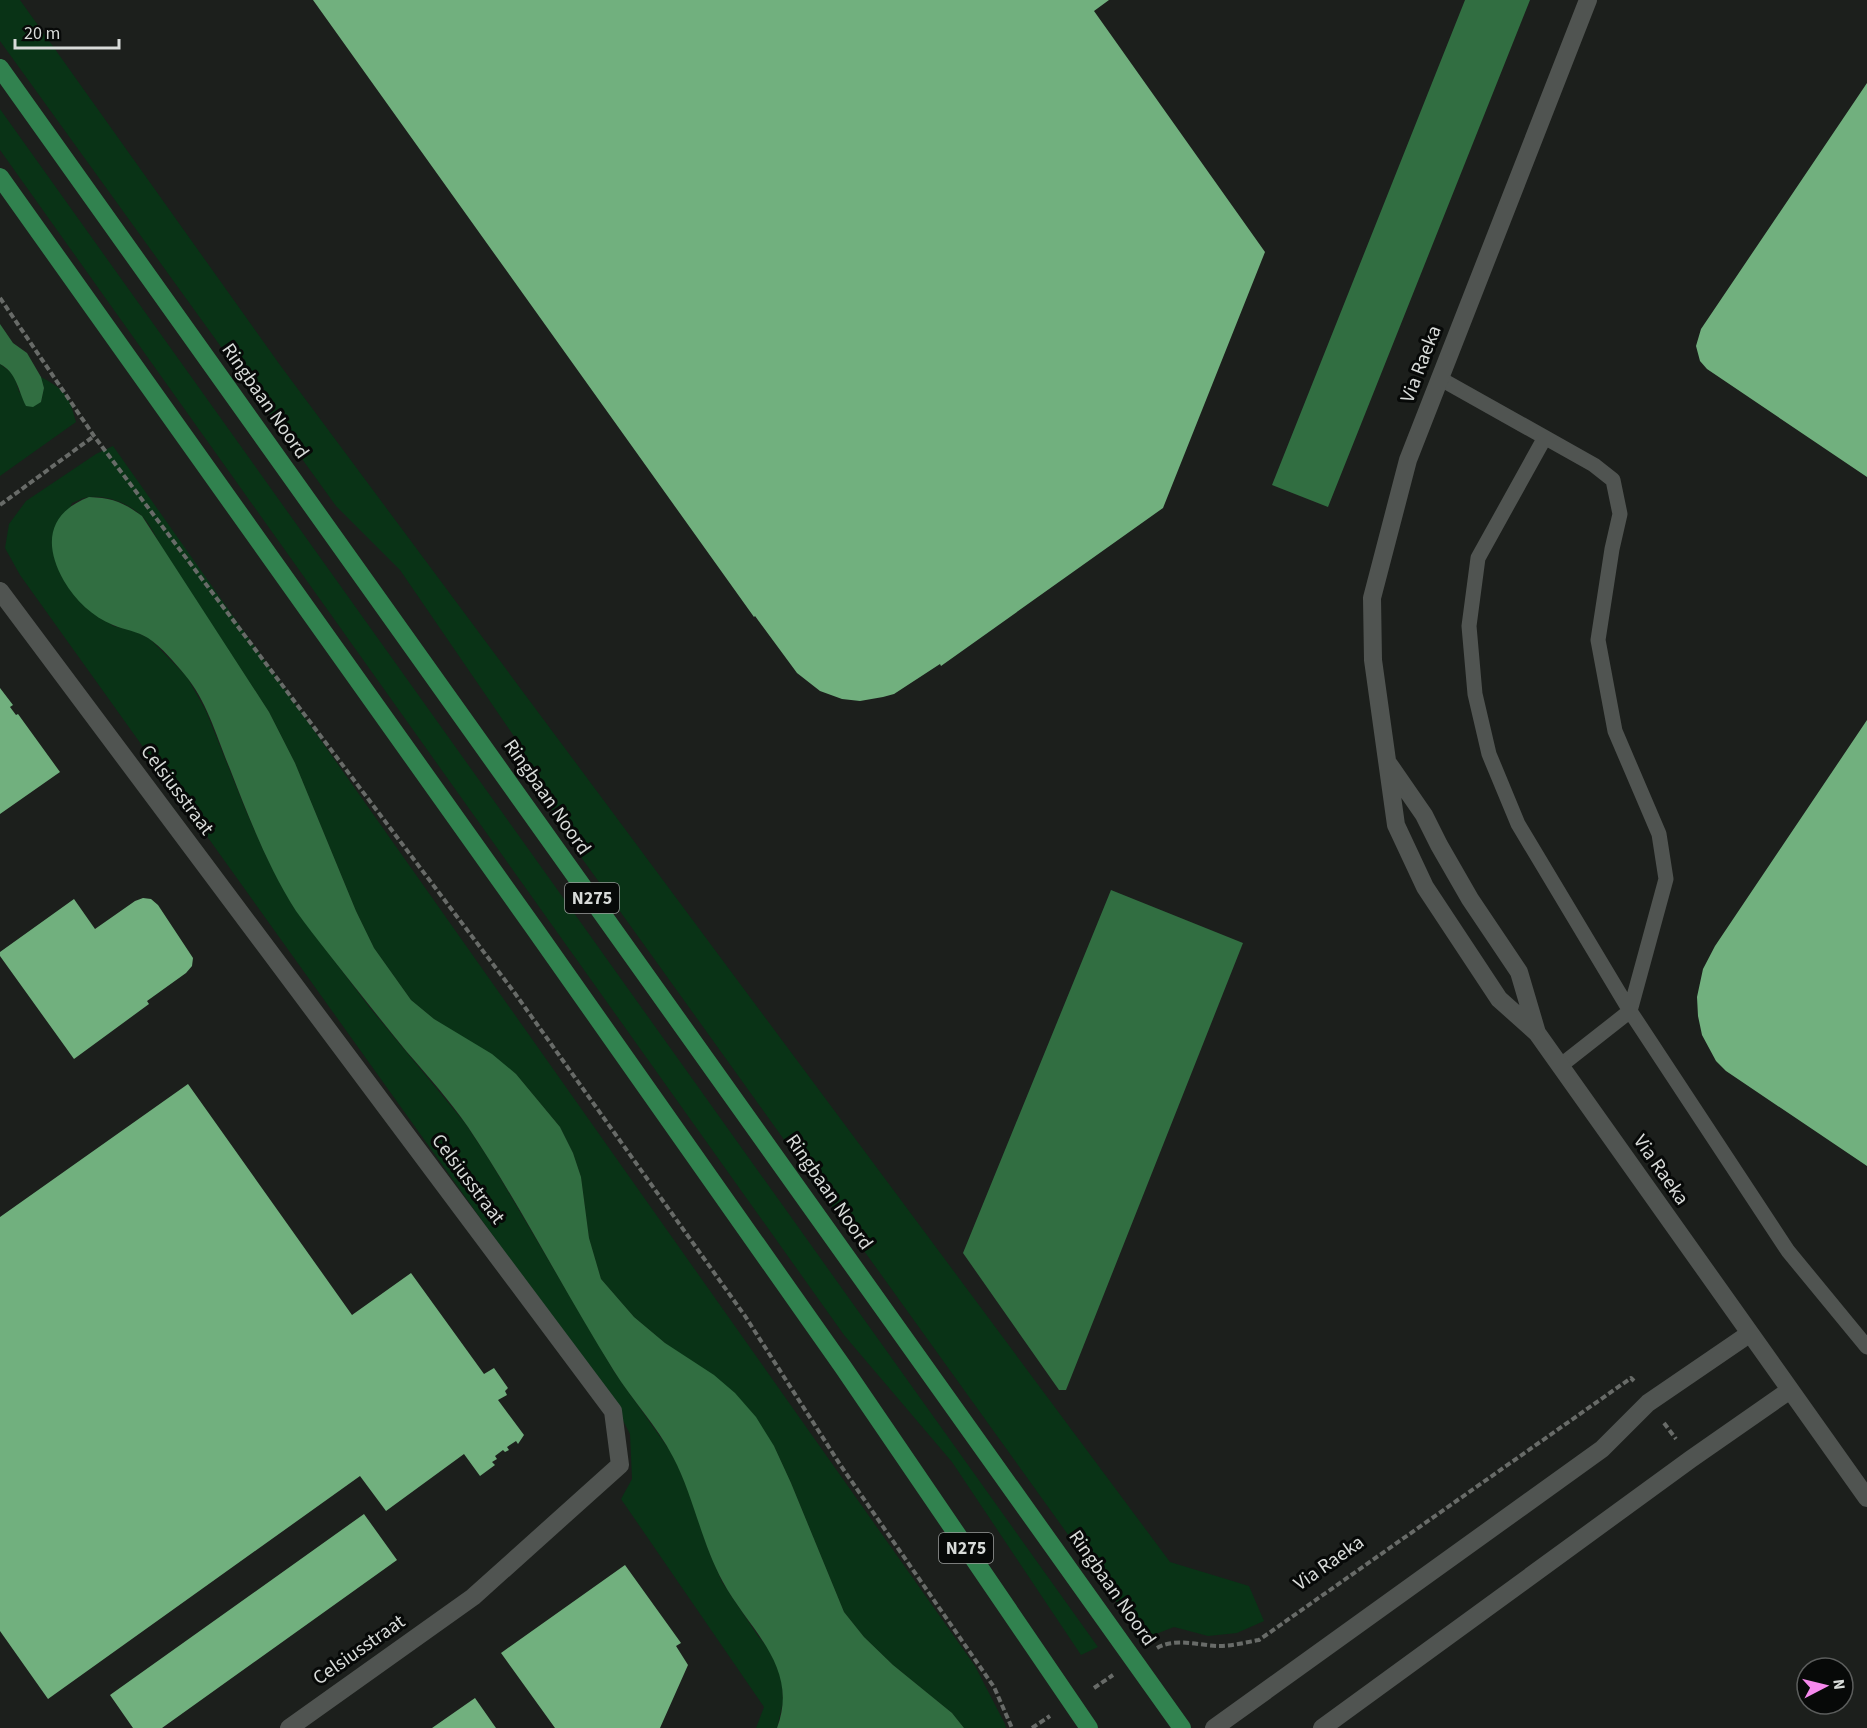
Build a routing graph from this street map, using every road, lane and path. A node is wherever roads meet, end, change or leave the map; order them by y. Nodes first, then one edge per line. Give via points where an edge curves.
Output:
1 (1588, 0) edge
2 (0, 68) edge
3 (0, 177) edge
4 (0, 298) edge
5 (1439, 378) junction
6 (94, 436) junction
7 (1544, 439) junction
8 (0, 505) edge
9 (0, 591) edge
10 (1386, 760) junction
11 (1630, 1011) junction
12 (1537, 1033) junction
13 (1560, 1066) junction
14 (1749, 1334) junction
15 (1867, 1347) edge
16 (1631, 1378) dead end
17 (1790, 1390) junction
18 (1867, 1498) edge
19 (1135, 1660) junction
20 (1071, 1703) junction
21 (288, 1728) edge
22 (1012, 1728) edge
23 (1032, 1728) edge
24 (1089, 1728) edge
25 (1182, 1728) edge
26 (1214, 1728) edge
27 (1322, 1728) edge

1 - 5 street, Via Raeka
2 - 19 main road, Ringbaan Noord / N275
3 - 20 main road, N275 via 823,1337
4 - 6 path
5 - 7 lane
5 - 10 street, Via Raeka via 1408,460 1372,598 1373,660
6 - 8 path
6 - 22 path via 514,992 738,1306 994,1687
7 - 11 lane via 1478,558 1469,626 1475,694 1489,754 1518,824
7 - 11 lane via 1594,465 1613,480 1620,514 1598,640 1615,731 1659,834 1666,879
9 - 21 street, Celsiusstraat via 613,1412 620,1465 473,1597
10 - 12 street, Via Raeka via 1519,972
10 - 12 street, Via Raeka via 1396,825 1425,887 1499,999
11 - 13 lane
11 - 15 lane via 1788,1251
12 - 13 street, Via Raeka
13 - 14 street, Via Raeka
14 - 17 street, Via Raeka
14 - 26 street via 1648,1403 1602,1449
16 - 19 path, Via Raeka via 1259,1640 1221,1646 1163,1644
17 - 18 street, Via Raeka
17 - 27 street
19 - 20 path, Via Raeka
19 - 25 main road, Ringbaan Noord / N275
20 - 23 path, Via Raeka
20 - 24 main road, N275

